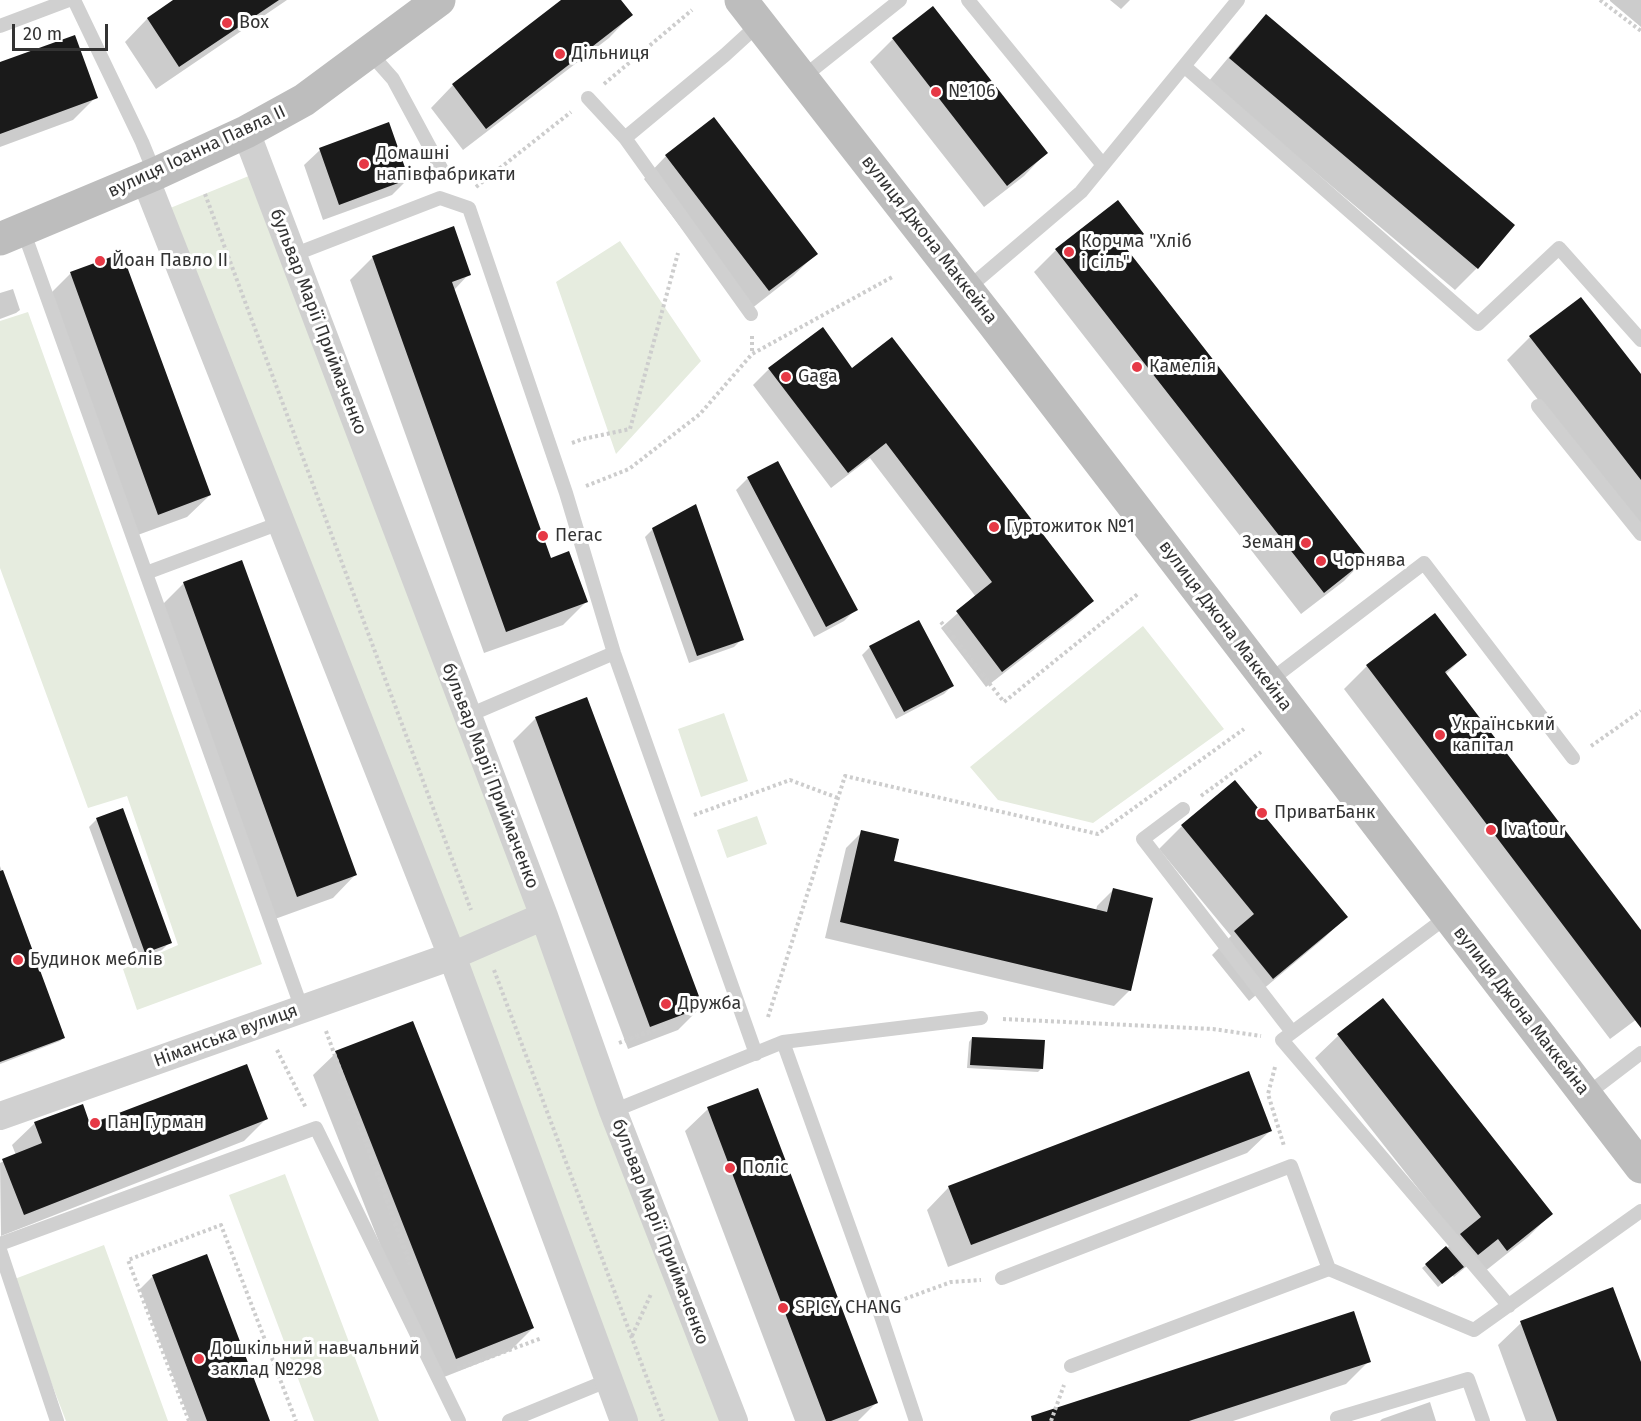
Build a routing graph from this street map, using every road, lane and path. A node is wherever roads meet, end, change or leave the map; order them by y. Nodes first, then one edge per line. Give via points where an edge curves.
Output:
1 (69, 0) edge
2 (74, 0) edge
3 (439, 0) edge
4 (900, 0) edge
5 (968, 0) edge
6 (1238, 0) edge
7 (1600, 0) edge
8 (692, 10) dead end
9 (751, 12) edge
10 (0, 27) edge
11 (1641, 31) edge
12 (370, 53) junction
13 (1184, 66) junction
14 (802, 78) junction
15 (588, 98) joint
16 (576, 109) dead end
17 (246, 132) junction
18 (624, 138) junction
19 (1103, 165) junction
20 (441, 168) dead end
21 (150, 176) junction
22 (485, 180) dead end
23 (204, 194) dead end
24 (686, 224) junction
25 (11, 234) edge
26 (293, 255) junction
27 (894, 276) dead end
28 (967, 290) junction
29 (752, 314) dead end
30 (1641, 340) edge
31 (1538, 406) dead end
32 (583, 439) dead end
33 (588, 485) dead end
34 (280, 523) junction
35 (1641, 534) edge
36 (146, 573) junction
37 (1139, 593) dead end
38 (941, 621) dead end
39 (614, 653) junction
40 (1268, 682) junction
41 (1641, 711) edge
42 (466, 716) junction
43 (1244, 729) dead end
44 (1261, 752) dead end
45 (1573, 758) joint
46 (838, 798) junction
47 (1183, 809) joint
48 (691, 816) dead end
49 (471, 910) dead end
50 (544, 916) junction
51 (1448, 916) junction
52 (452, 956) junction
53 (493, 967) dead end
54 (309, 1006) junction
55 (981, 1018) joint
56 (263, 1023) junction
57 (669, 1024) dead end
58 (1287, 1036) junction
59 (783, 1042) junction
60 (614, 1045) dead end
61 (1641, 1053) edge
62 (756, 1054) junction
63 (1586, 1095) junction
64 (613, 1111) junction
65 (0, 1116) edge
66 (316, 1128) junction
67 (1290, 1166) junction
68 (1641, 1167) edge
69 (1641, 1211) edge
70 (0, 1244) edge
71 (0, 1250) edge
72 (1329, 1269) junction
73 (414, 1272) dead end
74 (1002, 1278) joint
75 (902, 1299) dead end
76 (1509, 1306) junction
77 (542, 1338) dead end
78 (1071, 1366) joint
79 (450, 1372) dead end
80 (609, 1380) junction
81 (57, 1421) edge
82 (189, 1421) edge
83 (296, 1421) edge
84 (459, 1421) edge
85 (510, 1421) edge
86 (624, 1421) edge
87 (663, 1421) edge
88 (734, 1421) edge
89 (916, 1421) edge
90 (1050, 1421) edge
91 (1338, 1421) edge
92 (1483, 1421) edge

1 - 10 lane
2 - 21 lane via 142,142
3 - 12 street, вулиця Іоанна Павла II
4 - 14 lane
5 - 19 lane
6 - 13 lane
7 - 11 path
8 - 15 path
9 - 14 street, вулиця Джона Маккейна
9 - 18 lane via 725,55
12 - 17 street, вулиця Іоанна Павла II via 304,100
12 - 20 lane via 393,79
13 - 19 lane
13 - 30 lane via 1478,324 1559,248
14 - 28 street, вулиця Джона Маккейна
15 - 18 lane
16 - 22 path
17 - 21 street, вулиця Іоанна Павла II
17 - 26 street, бульвар Марії Приймаченко
18 - 24 lane
19 - 28 lane via 1081,192
21 - 25 street, вулиця Іоанна Павла II
21 - 34 street
23 - 49 path
24 - 29 lane
24 - 32 path via 630,429
25 - 36 lane
26 - 39 lane via 440,198 469,208 566,493
26 - 42 street, бульвар Марії Приймаченко
27 - 33 path via 752,354 700,414 628,469
28 - 40 street, вулиця Джона Маккейна
31 - 35 lane
34 - 36 lane
34 - 52 street
36 - 54 lane
37 - 38 path via 1004,702
39 - 42 lane
39 - 62 lane
40 - 45 lane via 1424,562
40 - 51 street, вулиця Джона Маккейна
41 - 45 path
42 - 50 street, бульвар Марії Приймаченко
43 - 46 path via 1098,834 845,776
44 - 47 path
46 - 48 path via 790,780
46 - 62 path
47 - 58 lane via 1143,839
50 - 52 street, Німанська вулиця
50 - 64 street, бульвар Марії Приймаченко
51 - 58 lane
51 - 63 street, вулиця Джона Маккейна
52 - 54 street, Німанська вулиця
52 - 80 street
53 - 87 path
54 - 56 street, Німанська вулиця
54 - 73 path
55 - 58 path
55 - 59 lane
56 - 65 street, Німанська вулиця
56 - 66 path
57 - 60 path
58 - 67 path via 1268,1094
58 - 76 lane
59 - 62 lane
59 - 89 lane
61 - 63 lane
62 - 64 lane
63 - 68 street, вулиця Джона Маккейна
64 - 88 street, бульвар Марії Приймаченко
66 - 70 lane
66 - 84 lane
67 - 72 lane
67 - 74 lane
69 - 76 lane
71 - 81 lane
72 - 76 lane via 1474,1330
72 - 78 lane
74 - 75 path via 951,1282
77 - 79 path
78 - 90 path
80 - 85 lane
80 - 86 street
82 - 83 path via 128,1260 221,1225
91 - 92 lane via 1468,1379

